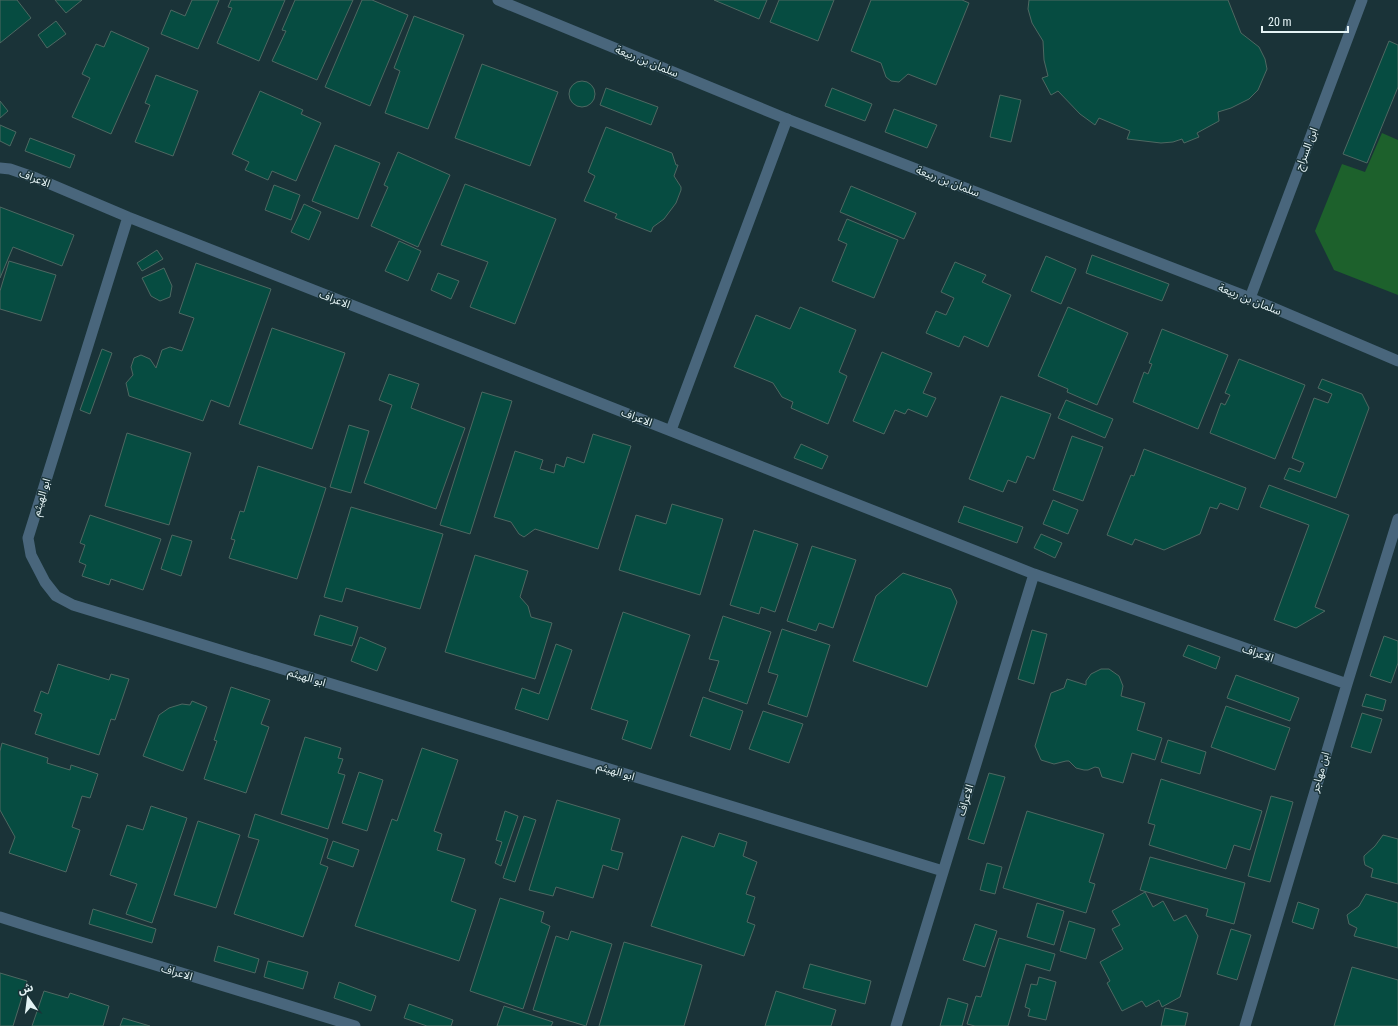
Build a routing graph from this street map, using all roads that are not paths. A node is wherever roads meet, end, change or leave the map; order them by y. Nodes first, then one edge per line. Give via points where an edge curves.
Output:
1 (498, 0) edge
2 (1362, 0) edge
3 (787, 119) junction
4 (0, 168) edge
5 (128, 217) junction
6 (1250, 298) junction
7 (1398, 361) edge
8 (671, 430) junction
9 (1398, 519) edge
10 (1034, 574) junction
11 (1346, 684) junction
12 (943, 871) junction
13 (0, 917) edge
14 (356, 1026) edge
15 (896, 1026) edge
16 (1245, 1026) edge

1 - 3 street, سلمان بن ربيعة
2 - 6 street, ابن السراج
3 - 6 street, سلمان بن ربيعة
3 - 8 street
4 - 5 street, الاعراف via 36,178
5 - 8 street, الاعراف
5 - 12 street, ابو الهيثم via 28,538 31,555 37,568 44,582 56,596 73,605
6 - 7 street, سلمان بن ربيعة
8 - 10 street, الاعراف
9 - 11 street, ابن مهاجر
10 - 11 street, الاعراف
10 - 12 street, الاعراف
11 - 16 street, ابن مهاجر
12 - 15 street, الاعراف
13 - 14 street, الاعراف

